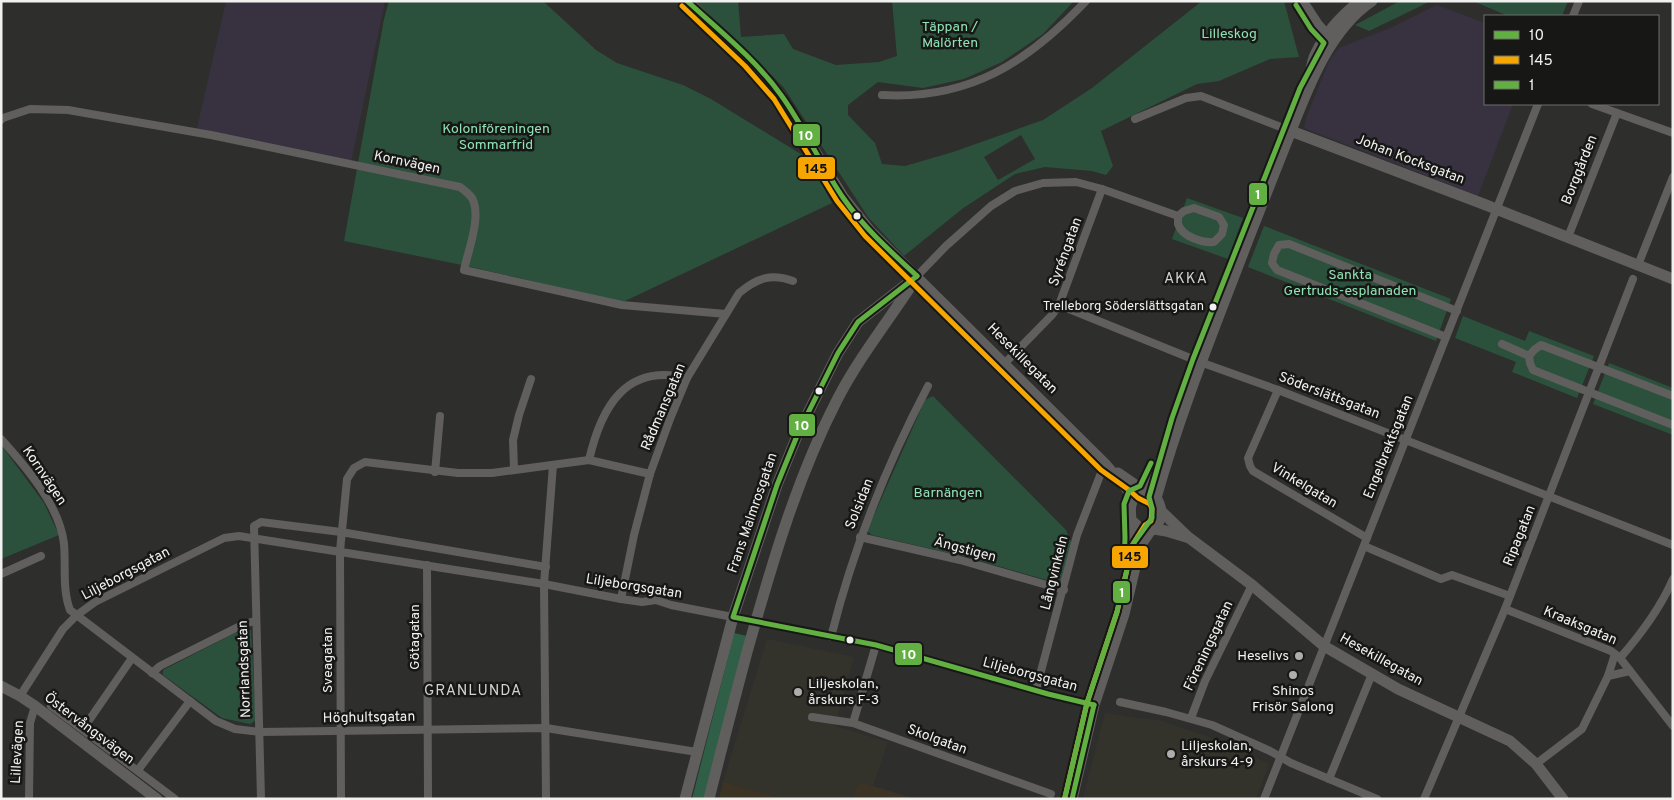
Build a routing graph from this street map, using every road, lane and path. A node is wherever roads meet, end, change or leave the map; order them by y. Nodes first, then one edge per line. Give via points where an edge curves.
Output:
1 (687, 1) edge
2 (1086, 1) edge
3 (1302, 1) edge
4 (1360, 1) edge
5 (1372, 1) edge
6 (1579, 1) edge
7 (1573, 15) edge
8 (1330, 39) junction
9 (882, 95) dead end
10 (1538, 105) edge
11 (1595, 105) edge
12 (1617, 113) junction
13 (1136, 119) dead end
14 (1, 120) edge
15 (1291, 131) junction
16 (1673, 133) edge
17 (1673, 177) edge
18 (1102, 189) junction
19 (1497, 209) junction
20 (1178, 216) junction
21 (1568, 237) junction
22 (1638, 265) junction
23 (917, 276) junction
24 (1633, 279) dead end
25 (1673, 279) edge
26 (793, 281) dead end
27 (1059, 305) junction
28 (1457, 311) junction
29 (726, 314) junction
30 (1446, 337) junction
31 (1502, 344) dead end
32 (1529, 356) junction
33 (1200, 362) junction
34 (1005, 363) junction
35 (1599, 367) junction
36 (687, 378) junction
37 (531, 379) dead end
38 (928, 386) dead end
39 (1278, 390) junction
40 (1589, 393) junction
41 (1673, 396) edge
42 (440, 416) dead end
43 (1179, 420) junction
44 (1673, 425) edge
45 (1, 438) edge
46 (1405, 440) junction
47 (589, 460) junction
48 (553, 465) junction
49 (1106, 465) junction
50 (514, 469) junction
51 (435, 472) junction
52 (650, 474) junction
53 (1143, 492) junction
54 (1549, 497) junction
55 (1156, 498) junction
56 (1132, 500) junction
57 (1161, 511) junction
58 (1132, 521) junction
59 (1152, 530) junction
60 (341, 532) junction
61 (253, 537) junction
62 (860, 537) junction
63 (1188, 537) junction
64 (1365, 542) junction
65 (1673, 545) edge
66 (340, 551) junction
67 (41, 556) dead end
68 (427, 565) junction
69 (546, 567) junction
70 (1, 574) edge
71 (1673, 579) edge
72 (544, 584) junction
73 (1252, 585) junction
74 (1064, 590) junction
75 (1510, 596) junction
76 (621, 599) junction
77 (1505, 609) junction
78 (1124, 614) junction
79 (77, 615) junction
80 (733, 617) junction
81 (255, 621) junction
82 (756, 622) junction
83 (831, 637) junction
84 (876, 645) junction
85 (1324, 646) junction
86 (1617, 656) junction
87 (132, 658) junction
88 (1630, 671) junction
89 (152, 673) junction
90 (1372, 674) junction
91 (1608, 676) junction
92 (1, 686) edge
93 (1036, 690) junction
94 (20, 696) junction
95 (190, 701) junction
96 (1120, 702) dead end
97 (1094, 705) junction
98 (35, 706) junction
99 (51, 706) dead end
100 (812, 717) dead end
101 (1458, 717) junction
102 (1191, 718) junction
103 (852, 723) junction
104 (1673, 726) edge
105 (546, 728) junction
106 (83, 729) junction
107 (428, 730) junction
108 (341, 731) junction
109 (260, 732) junction
110 (697, 752) junction
111 (1280, 757) junction
112 (1536, 764) junction
113 (138, 770) junction
114 (1330, 779) junction
115 (1051, 794) dead end
116 (29, 799) edge
117 (157, 799) edge
118 (176, 799) edge
119 (261, 799) edge
120 (341, 799) edge
121 (428, 799) edge
122 (546, 799) edge
123 (685, 799) edge
124 (709, 799) edge
125 (1072, 799) edge
126 (1264, 799) edge
127 (1377, 799) edge
128 (1424, 799) edge
129 (1563, 799) edge

1 - 23 street, Hesekillegatan via 780,95 857,216
2 - 9 street via 1023,58 997,72 968,85 939,91
3 - 8 street
4 - 8 street via 1338,20
5 - 8 street
6 - 7 street
8 - 15 street via 1315,54
10 - 19 street, Engelbrektsgatan
11 - 12 street
12 - 16 street
12 - 21 street, Borggården
13 - 15 street, Johan Kocksgatan via 1186,98 1201,96
14 - 29 street, Kornvägen via 30,109 68,110 211,135 460,187 472,198 475,211 464,270 622,305
15 - 19 street, Johan Kocksgatan
15 - 33 street
17 - 22 street
18 - 20 street, Frans Malmrosgatan
18 - 23 street, Frans Malmrosgatan via 1076,182 1043,183 1015,191 992,206
18 - 27 street, Syréngatan
19 - 21 street, Johan Kocksgatan
19 - 28 street, Engelbrektsgatan
20 - 20 street via 1178,224 1184,234 1206,243 1214,242 1222,234 1224,225 1219,218 1194,208
21 - 22 street, Johan Kocksgatan
22 - 25 street, Johan Kocksgatan
23 - 34 street, Hesekillegatan
23 - 80 street, Frans Malmrosgatan via 858,322 838,353 799,431 777,485
23 - 82 street, Frans Malmrosgatan via 855,366 826,424 779,544
24 - 35 street, Ripagatan
26 - 29 street, Rådmansgatan via 780,276 750,284 739,293
27 - 33 street, Söderslättsgatan
27 - 34 street, Syréngatan
28 - 30 street, Engelbrektsgatan
28 - 30 street via 1289,244 1279,245 1274,254 1272,264 1277,270
29 - 36 street, Rådmansgatan
30 - 46 street, Engelbrektsgatan
31 - 32 street
32 - 35 street via 1541,345
32 - 40 street via 1533,370
33 - 39 street, Söderslättsgatan
33 - 43 street
34 - 49 street, Hesekillegatan
35 - 40 street, Ripagatan
35 - 41 street
36 - 47 street via 671,374 650,375 628,385 601,419
36 - 52 street, Rådmansgatan
37 - 50 street via 514,440
38 - 62 street, Solsidan via 888,468
39 - 46 street, Söderslättsgatan
39 - 64 street, Vinkelgatan via 1248,458 1250,466
40 - 44 street
40 - 54 street, Ripagatan
42 - 51 street
43 - 53 street
43 - 55 street
45 - 79 street, Kornvägen via 47,498 60,523 66,599 70,610
46 - 54 street, Söderslättsgatan
46 - 64 street, Engelbrektsgatan
47 - 48 street, Sveagatan
47 - 52 street
48 - 50 street, Sveagatan
48 - 69 street
49 - 53 street, Hesekillegatan
49 - 56 street, Hesekillegatan via 1127,489
49 - 74 street, Långvinkeln via 1077,535
50 - 51 street, Sveagatan via 492,473
51 - 60 street, Sveagatan via 365,462 354,468 348,479
52 - 76 street, Rådmansgatan
53 - 55 street
53 - 56 street
54 - 65 street, Söderslättsgatan
54 - 75 street, Ripagatan
55 - 57 street
56 - 58 street
57 - 59 street
57 - 63 street, Hesekillegatan
58 - 59 street via 1141,529
58 - 78 street
59 - 63 street, Hesekillegatan
59 - 78 street via 1140,546
60 - 61 street via 261,522 254,526
60 - 66 street, Sveagatan
60 - 69 street
61 - 66 street, Liljeborgsgatan
61 - 79 street, Liljeborgsgatan via 224,538 94,602
61 - 81 street, Norrlandsgatan
62 - 74 street, Ängstigen via 960,560
62 - 83 street, Solsidan
63 - 73 street, Hesekillegatan
64 - 75 street, Vinkelgatan via 1441,579 1452,575
64 - 85 street, Engelbrektsgatan
66 - 68 street, Liljeborgsgatan
66 - 108 street, Sveagatan
67 - 70 street
68 - 72 street, Liljeborgsgatan
68 - 107 street, Götagatan
69 - 72 street
71 - 86 street via 1638,638
72 - 76 street, Liljeborgsgatan
72 - 105 street
73 - 85 street, Hesekillegatan
73 - 102 street, Föreningsgatan via 1205,681
74 - 93 street, Långvinkeln
75 - 77 street, Ripagatan
76 - 80 street, Liljeborgsgatan via 656,600
77 - 86 street, Kraaksgatan
77 - 101 street, Ripagatan
78 - 97 street
79 - 87 street, Höghultsgatan
79 - 94 street, Liljeborgsgatan via 63,629
80 - 82 street, Liljeborgsgatan
80 - 110 street, Frans Malmrosgatan
81 - 89 street
81 - 109 street, Norrlandsgatan
82 - 83 street, Liljeborgsgatan
82 - 124 street, Frans Malmrosgatan
83 - 84 street, Liljeborgsgatan
84 - 93 street, Liljeborgsgatan
84 - 103 street
85 - 90 street, Hesekillegatan
85 - 111 street, Engelbrektsgatan
86 - 88 street, Kraaksgatan
86 - 91 street
87 - 89 street, Höghultsgatan
87 - 106 street
88 - 91 street
88 - 104 street, Kraaksgatan
89 - 95 street, Höghultsgatan
90 - 101 street, Hesekillegatan
90 - 114 street
91 - 112 street via 1582,729
92 - 94 street, Östervångsvägen
93 - 97 street, Liljeborgsgatan
94 - 98 street, Östervångsvägen
95 - 109 street, Höghultsgatan via 216,721 235,729
95 - 113 street
96 - 102 street
97 - 125 street
98 - 116 street, Lillevägen via 30,723
98 - 117 street, Östervångsvägen
99 - 106 street
100 - 103 street, Skolgatan
101 - 112 street, Hesekillegatan via 1510,741
101 - 128 street, Ripagatan
102 - 111 street
103 - 115 street, Skolgatan
105 - 107 street, Höghultsgatan
105 - 110 street, Höghultsgatan
105 - 122 street
106 - 113 street
107 - 108 street, Höghultsgatan
107 - 121 street, Götagatan
108 - 109 street, Höghultsgatan
108 - 120 street, Sveagatan
109 - 119 street, Norrlandsgatan
110 - 123 street, Frans Malmrosgatan
111 - 114 street
111 - 126 street, Engelbrektsgatan
112 - 129 street, Hesekillegatan
113 - 118 street
114 - 127 street

